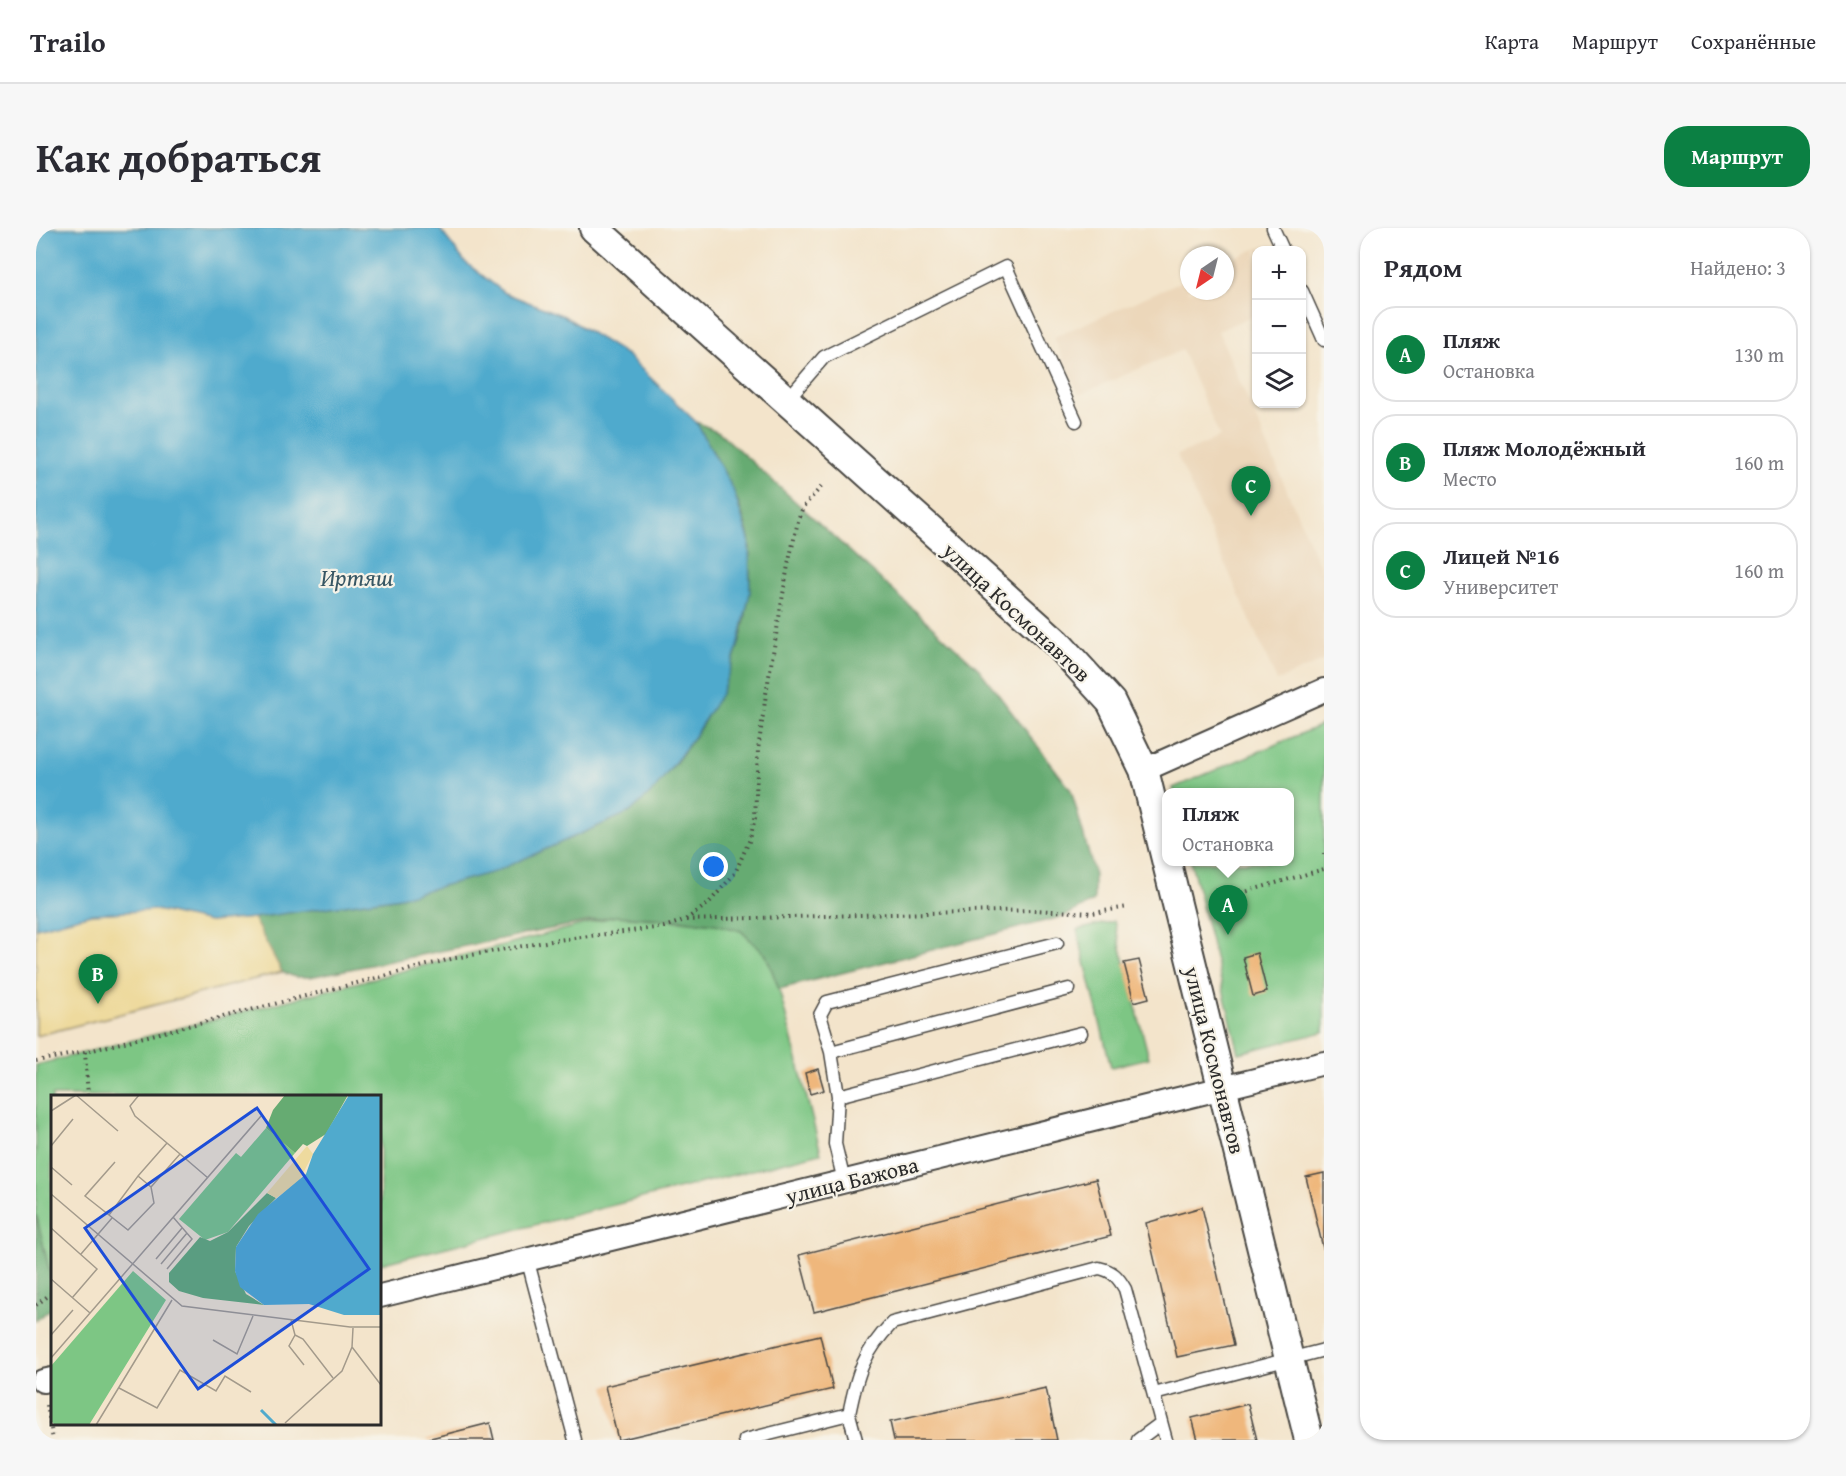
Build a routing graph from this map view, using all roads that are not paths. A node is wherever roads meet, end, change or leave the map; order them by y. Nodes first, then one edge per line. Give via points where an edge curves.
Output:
1 (1273, 228) edge
2 (609, 237) edge
3 (1281, 246) edge
4 (1306, 300) edge
5 (1324, 340) edge
6 (786, 401) junction
7 (1076, 421) dead end
8 (1324, 690) edge
9 (1144, 770) junction
10 (1162, 844) edge
11 (1167, 866) edge
12 (1057, 943) dead end
13 (1069, 988) dead end
14 (1081, 1034) dead end
15 (831, 1052) junction
16 (1324, 1063) edge
17 (1222, 1089) junction
18 (838, 1096) junction
19 (844, 1181) junction
20 (527, 1258) junction
21 (381, 1296) edge
22 (1324, 1350) edge
23 (1290, 1359) junction
24 (1154, 1394) junction
25 (849, 1414) junction
26 (1161, 1423) junction
27 (575, 1440) edge
28 (745, 1440) edge
29 (856, 1440) edge
30 (1138, 1440) edge
31 (1166, 1440) edge
32 (1309, 1440) edge

1 - 3 lane
2 - 6 street, улица Космонавтов
4 - 5 lane
6 - 7 lane via 824,357 1006,267
6 - 9 street, улица Космонавтов via 1057,643 1111,702
8 - 9 street
9 - 10 street, улица Космонавтов
11 - 17 street, улица Космонавтов
12 - 15 lane via 827,1002 820,1015
13 - 15 lane
14 - 18 lane
15 - 18 lane
16 - 17 street, улица Бажова
17 - 19 street, улица Бажова
17 - 23 street, улица Космонавтов
18 - 19 lane via 835,1144
19 - 20 street, улица Бажова
20 - 21 street, улица Бажова
20 - 27 lane
22 - 23 lane
23 - 24 lane
23 - 32 street, улица Космонавтов
24 - 25 lane via 1125,1289 1110,1270 1099,1268 892,1323 873,1342 857,1372
24 - 26 lane
25 - 28 lane
25 - 29 lane
26 - 30 lane
26 - 31 lane

